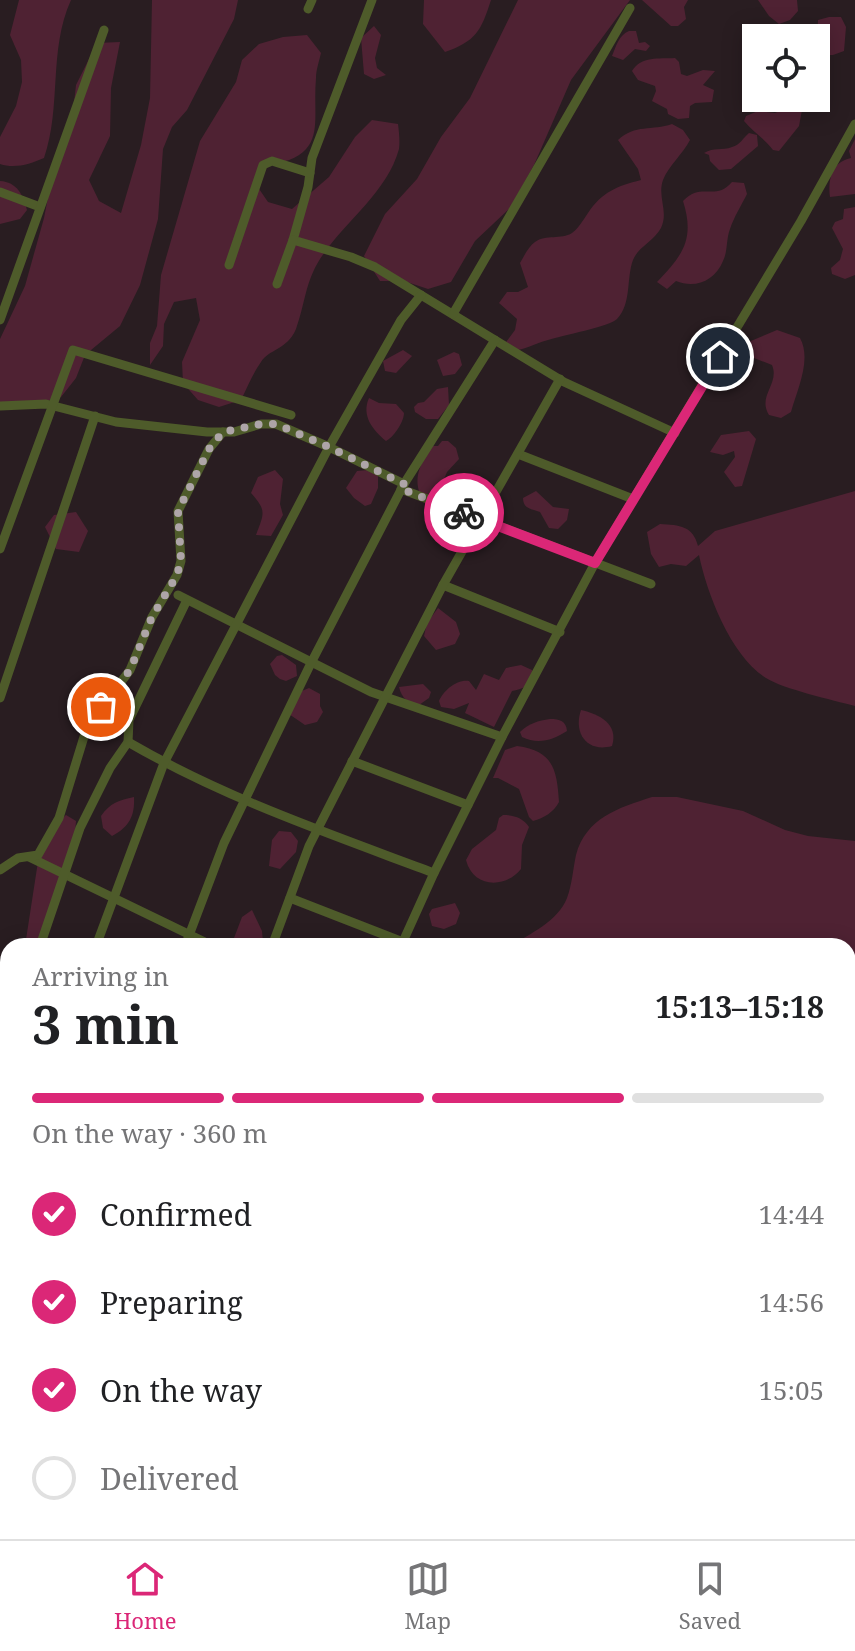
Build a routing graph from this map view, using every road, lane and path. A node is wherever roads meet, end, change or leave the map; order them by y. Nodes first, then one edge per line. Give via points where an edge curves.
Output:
1 (372, 0) edge
2 (630, 8) dead end
3 (104, 30) dead end
4 (855, 124) edge
5 (310, 173) junction
6 (0, 192) edge
7 (40, 207) junction
8 (293, 240) junction
9 (229, 265) dead end
10 (277, 284) dead end
11 (421, 295) junction
12 (453, 314) junction
13 (0, 320) edge
14 (495, 340) junction
15 (560, 379) junction
16 (0, 406) edge
17 (53, 406) junction
18 (291, 415) dead end
19 (95, 416) junction
20 (223, 432) junction
21 (675, 433) junction
22 (329, 447) junction
23 (518, 454) junction
24 (403, 486) junction
25 (633, 499) junction
26 (480, 520) junction
27 (0, 549) edge
28 (595, 563) junction
29 (651, 584) dead end
30 (443, 585) junction
31 (235, 625) junction
32 (560, 632) junction
33 (311, 663) junction
34 (385, 697) junction
35 (0, 698) edge
36 (502, 737) junction
37 (128, 742) junction
38 (352, 761) junction
39 (164, 763) junction
40 (245, 799) junction
41 (468, 805) junction
42 (317, 829) junction
43 (29, 857) junction
44 (0, 870) edge
45 (434, 873) junction
46 (64, 875) junction
47 (113, 898) junction
48 (290, 898) junction
49 (190, 934) junction
50 (43, 938) edge
51 (99, 938) edge
52 (188, 938) edge
53 (198, 938) edge
54 (275, 938) edge
55 (387, 938) edge
56 (405, 938) edge

1 - 5 street
2 - 12 street
3 - 7 street
4 - 21 street
5 - 8 street
5 - 9 street via 272,161 263,165
6 - 7 street
7 - 13 street
8 - 10 street
8 - 11 street via 375,267
11 - 12 street
11 - 22 street via 401,320
12 - 14 street
14 - 15 street
14 - 24 street
15 - 21 street
15 - 23 street
16 - 17 street
17 - 18 street via 73,350
17 - 19 street
17 - 27 street
19 - 20 street
19 - 35 street
20 - 22 street via 267,423
20 - 43 street via 178,511 177,575 130,670 87,727 59,818 38,855
21 - 25 street
22 - 24 street
22 - 31 street
23 - 25 street
23 - 26 street
24 - 26 street
24 - 33 street
25 - 28 street
26 - 28 street
26 - 30 street
28 - 29 street
28 - 32 street
30 - 32 street
30 - 34 street
31 - 33 street
31 - 37 street via 182,597 129,720
31 - 39 street
32 - 36 street
33 - 34 street
33 - 40 street
34 - 36 street
34 - 38 street
36 - 41 street
37 - 39 street
37 - 46 street via 80,828
38 - 41 street
38 - 42 street
39 - 40 street
39 - 47 street
40 - 42 street
40 - 49 street
41 - 45 street
42 - 45 street
42 - 48 street
43 - 44 street
43 - 46 street
45 - 56 street
46 - 47 street
46 - 50 street
47 - 49 street
47 - 51 street
48 - 54 street
48 - 55 street
49 - 52 street
49 - 53 street

